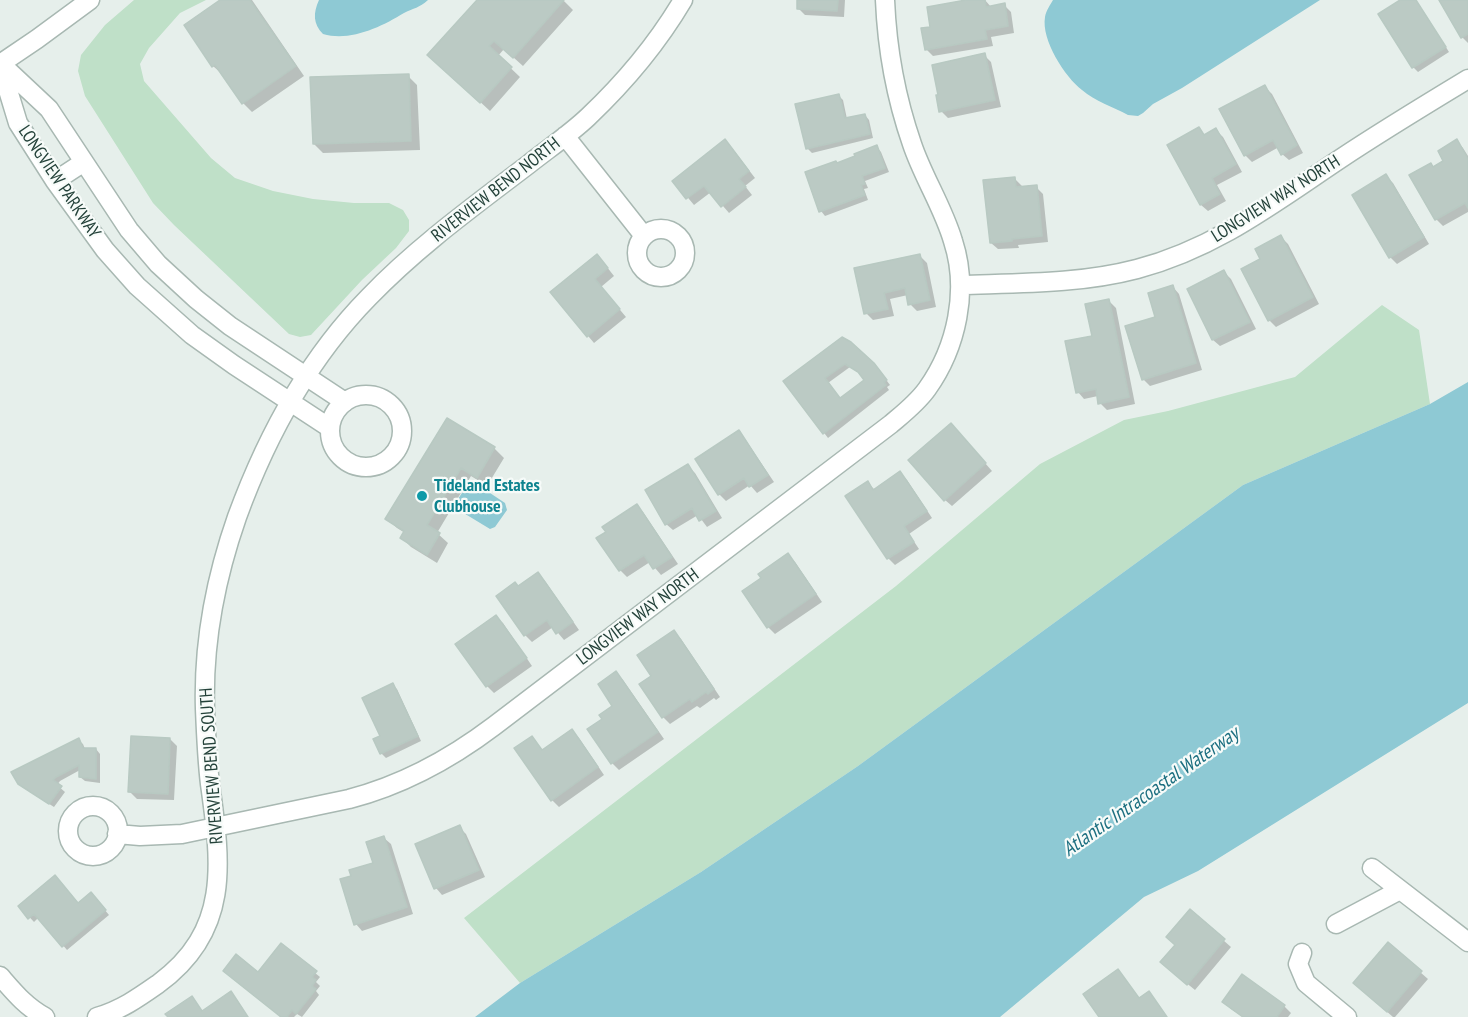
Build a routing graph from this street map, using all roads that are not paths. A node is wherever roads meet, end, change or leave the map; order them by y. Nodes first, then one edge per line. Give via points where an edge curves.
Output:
1 (90, 0) edge
2 (683, 0) edge
3 (885, 0) edge
4 (0, 64) edge
5 (1468, 79) edge
6 (565, 136) junction
7 (84, 162) junction
8 (55, 181) junction
9 (644, 236) dead end
10 (961, 285) junction
11 (305, 376) junction
12 (289, 401) junction
13 (345, 402) junction
14 (330, 428) junction
15 (216, 826) junction
16 (117, 834) dead end
17 (1372, 868) dead end
18 (1400, 890) junction
19 (1336, 924) dead end
20 (1468, 942) edge
21 (1302, 953) dead end
22 (0, 976) edge
23 (45, 1017) edge
24 (98, 1017) edge
25 (1347, 1017) edge

1 - 4 street
2 - 6 street, RIVERVIEW BEND NORTH via 642,60
3 - 10 street, LONGVIEW WAY NORTH via 902,113 953,241
4 - 7 street, LONGVIEW PARKWAY via 49,109
4 - 8 street, LONGVIEW PARKWAY via 18,123
5 - 10 street, LONGVIEW WAY NORTH via 1256,216 1188,251 1136,269 1091,278
6 - 9 street
6 - 11 street, RIVERVIEW BEND NORTH via 454,222 370,295
7 - 8 street
7 - 11 street, LONGVIEW PARKWAY via 129,230 158,264 230,326
8 - 12 street, LONGVIEW PARKWAY via 105,250 165,312 213,351
10 - 15 street, LONGVIEW WAY NORTH via 956,323 942,363 926,390 904,413 480,736 433,767 383,789
11 - 12 street, RIVERVIEW BEND NORTH
11 - 13 street, LONGVIEW PARKWAY
12 - 14 street, LONGVIEW PARKWAY
12 - 15 street, RIVERVIEW BEND SOUTH via 236,519 208,641 205,706
13 - 14 street
13 - 14 street via 360,396 377,397 394,409 402,430 395,453 376,466 353,465 335,450
15 - 16 street, LONGVIEW WAY NORTH via 171,835
15 - 24 street, RIVERVIEW BEND SOUTH via 217,889 205,929 183,962 164,979 123,1008
17 - 18 street
18 - 19 street
18 - 20 street
21 - 25 street via 1298,964 1306,983
22 - 23 street via 19,998

